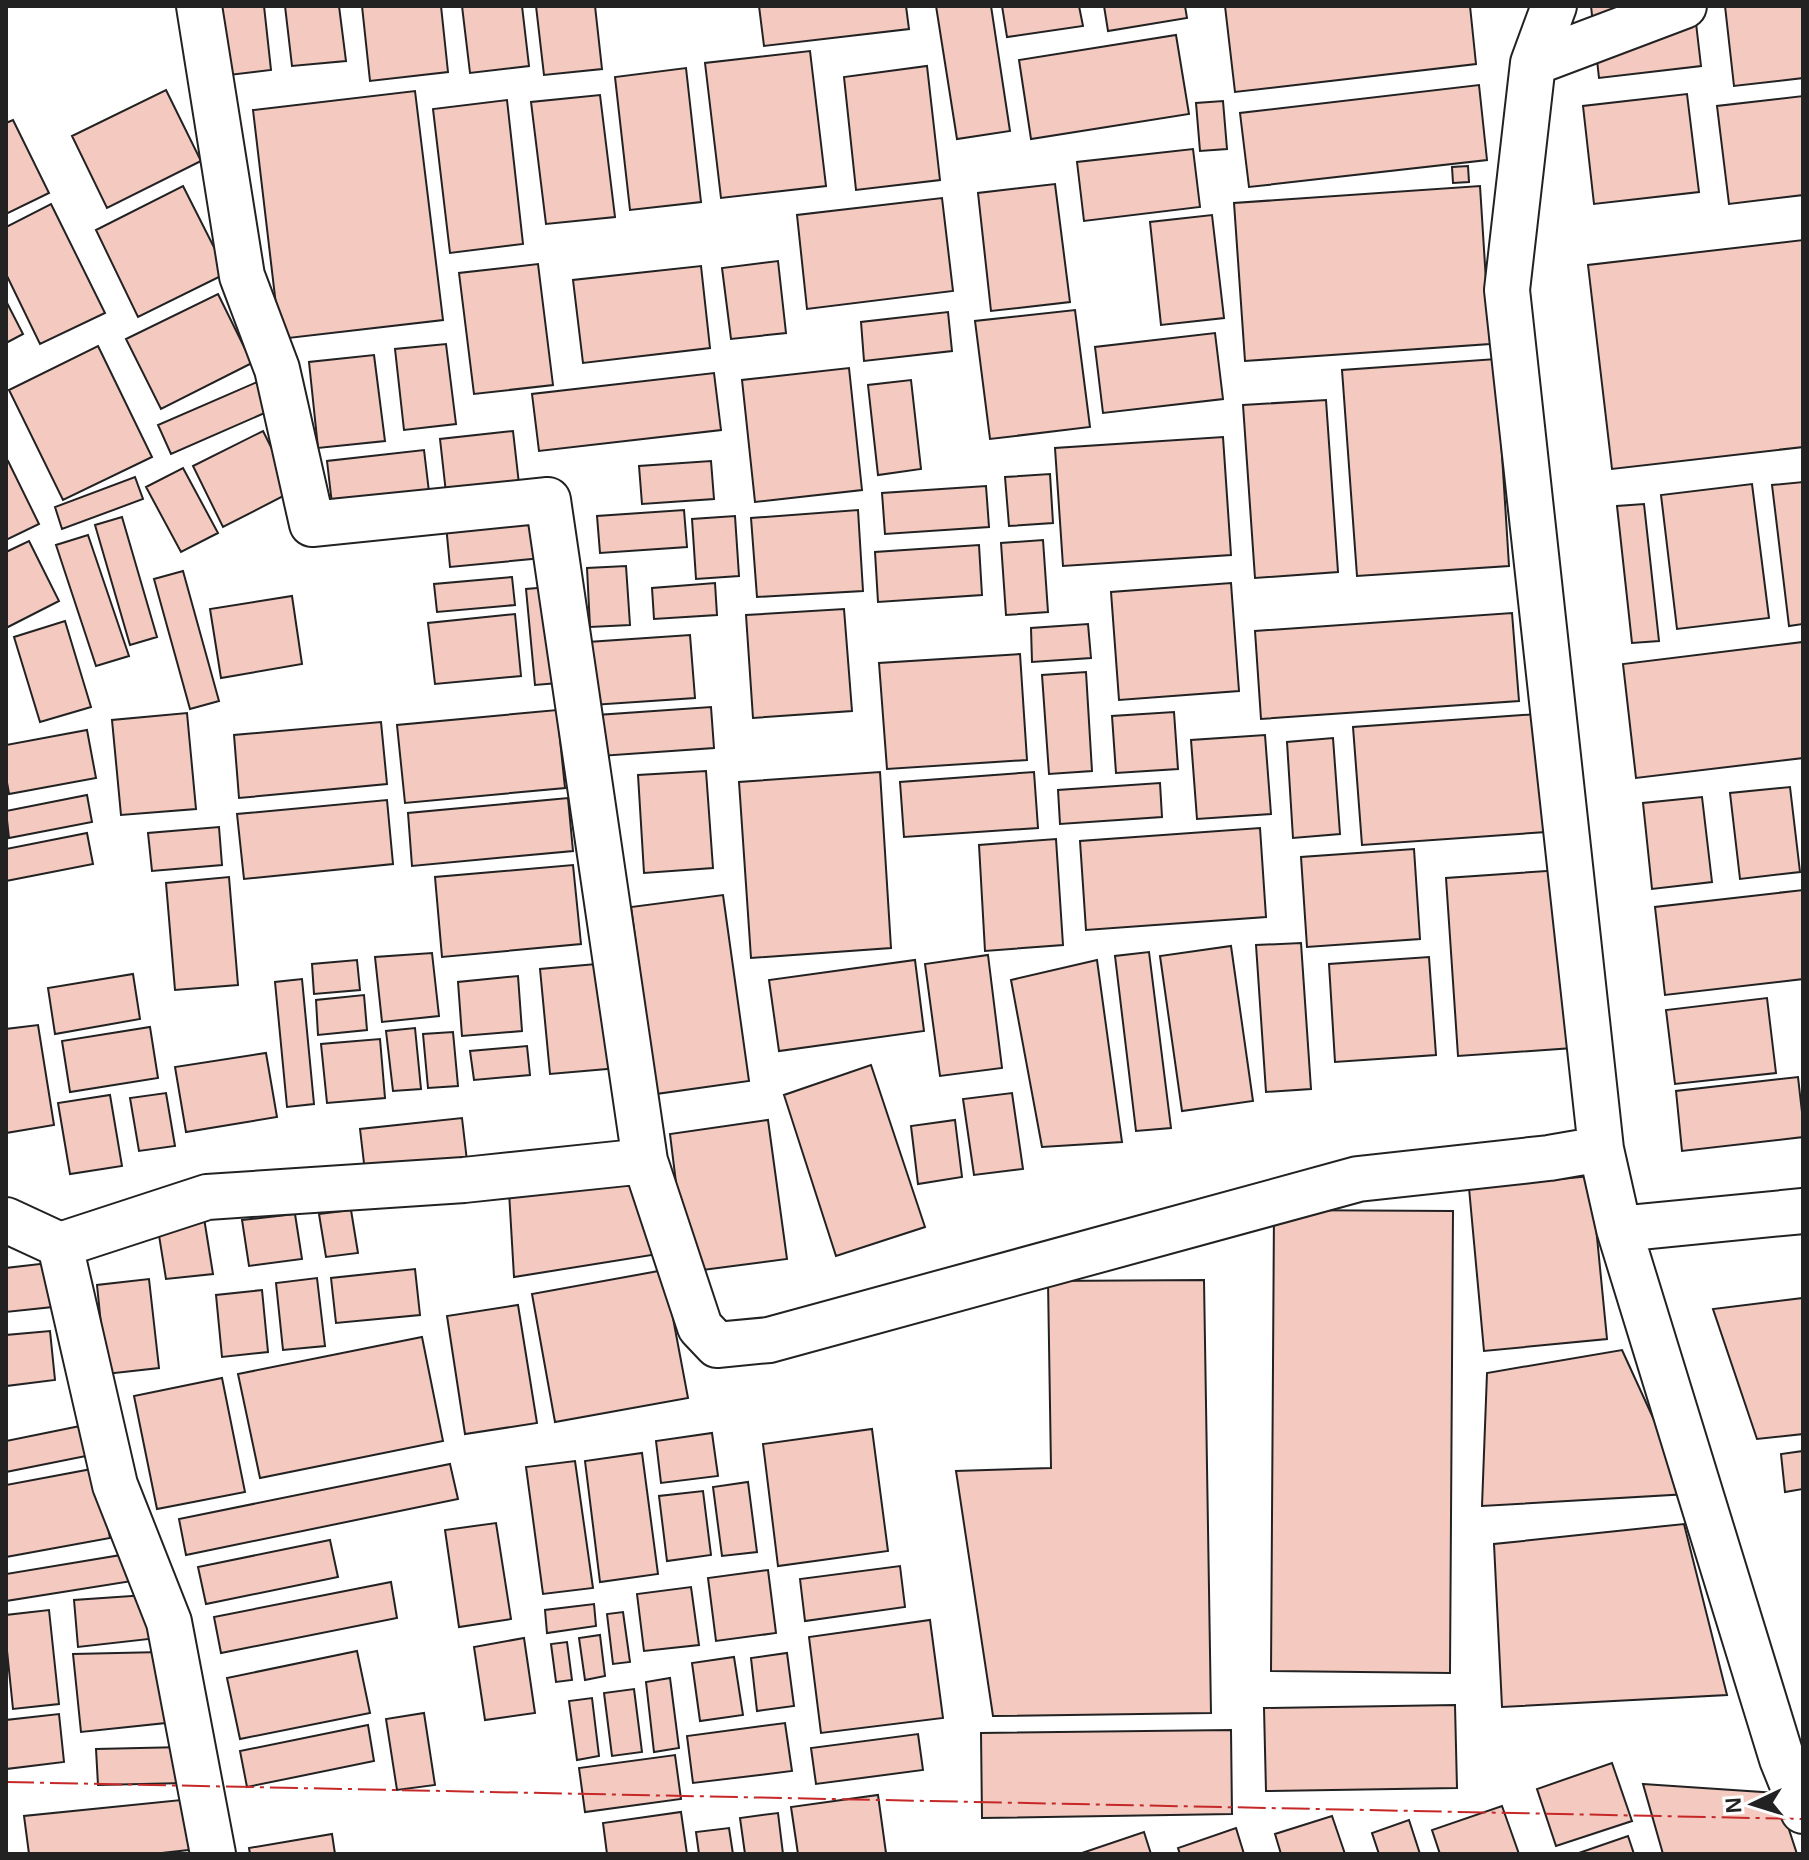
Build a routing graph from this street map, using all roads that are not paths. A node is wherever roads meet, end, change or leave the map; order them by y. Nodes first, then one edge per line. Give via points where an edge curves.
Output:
1 (199, 6) edge
2 (1554, 6) edge
3 (1684, 6) edge
4 (1533, 63) junction
5 (1601, 1149) junction
6 (645, 1161) junction
7 (1803, 1211) edge
8 (6, 1220) edge
9 (1619, 1229) junction
10 (60, 1245) junction
11 (1792, 1758) edge
12 (1803, 1811) edge
13 (213, 1854) edge

1 - 6 street via 242,276 277,369 312,524 548,500
2 - 4 street
3 - 4 street
4 - 5 street via 1507,290
5 - 6 street via 1358,1179 769,1340 717,1345 700,1327
5 - 9 street
6 - 10 street via 464,1180 207,1197
7 - 9 street
8 - 10 street
9 - 11 street
10 - 13 street via 115,1485 169,1622
11 - 12 street

